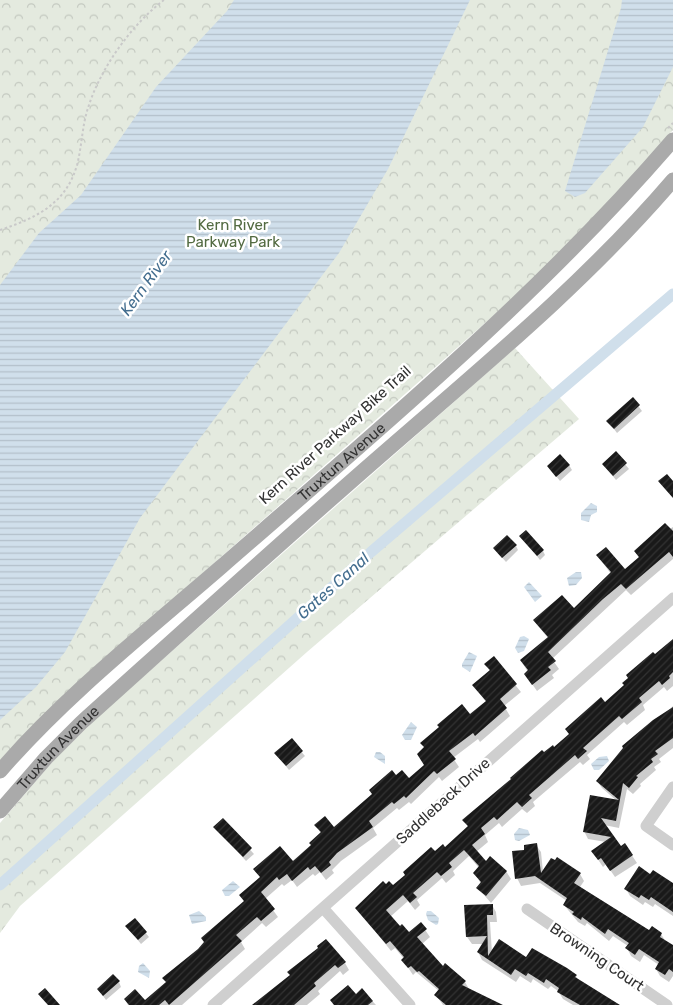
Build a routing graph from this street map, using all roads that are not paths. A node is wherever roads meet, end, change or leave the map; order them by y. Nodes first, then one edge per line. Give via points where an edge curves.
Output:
1 (670, 135) edge
2 (673, 180) edge
3 (673, 598) edge
4 (0, 771) edge
5 (673, 787) edge
6 (0, 810) edge
7 (673, 845) edge
8 (323, 908) junction
9 (527, 910) dead end
10 (213, 1005) edge
11 (410, 1005) edge
12 (667, 1005) edge

1 - 4 main road, Truxtun Avenue via 604,219 535,287 360,446 64,704
2 - 6 main road, Truxtun Avenue via 622,237 552,306 81,723
3 - 8 street, Saddleback Drive
5 - 7 street via 646,826
8 - 10 street, Saddleback Drive
8 - 11 street
9 - 12 street, Browning Court

